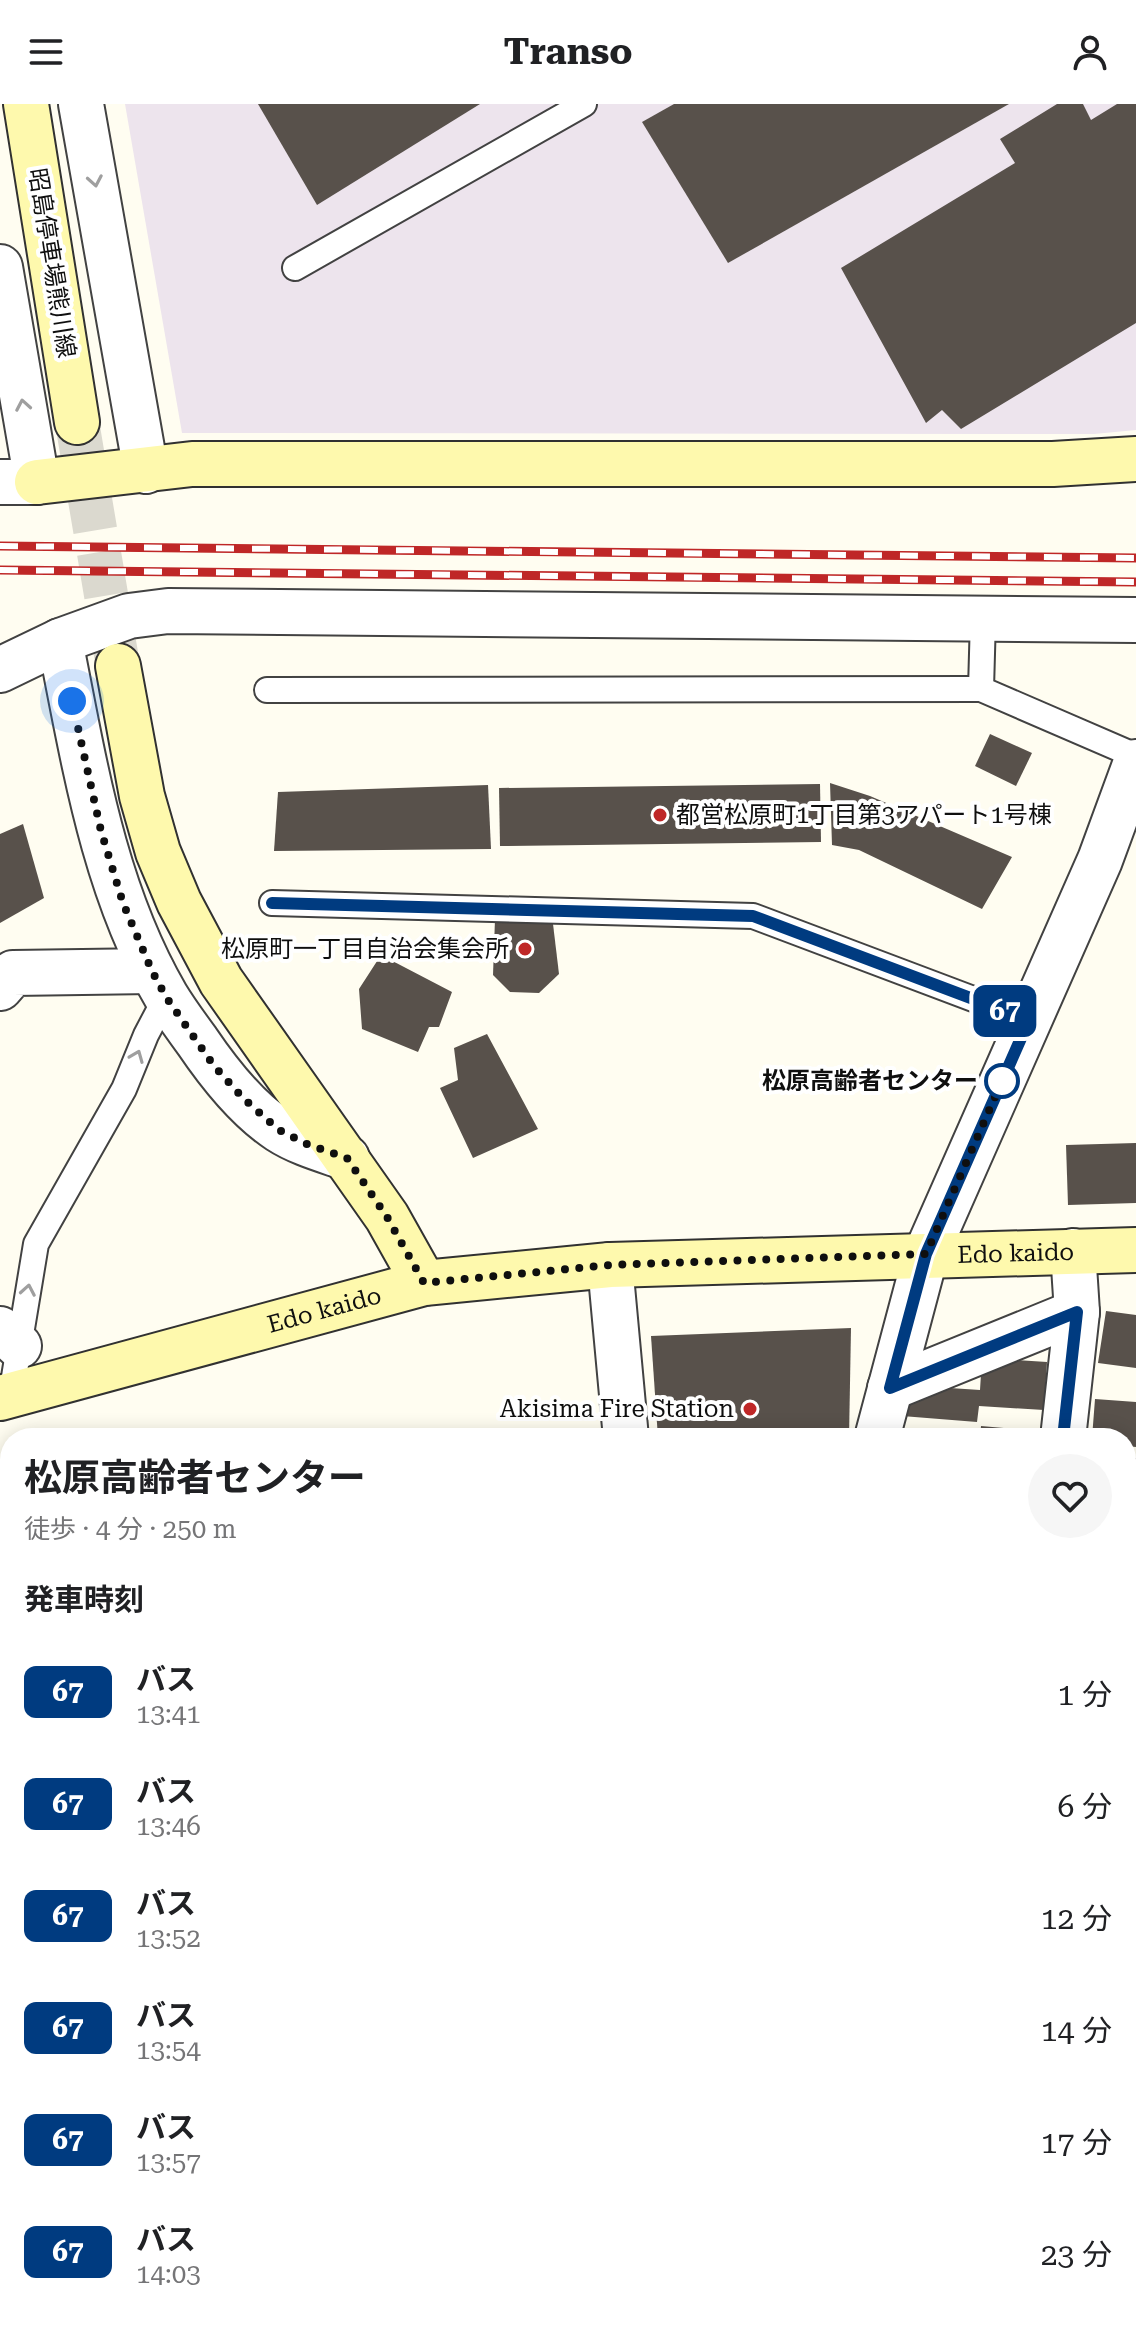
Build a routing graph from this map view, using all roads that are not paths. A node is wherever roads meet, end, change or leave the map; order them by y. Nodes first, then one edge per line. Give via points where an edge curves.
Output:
1 (26, 104) edge
2 (81, 104) edge
3 (584, 104) edge
4 (0, 267) edge
5 (295, 268) dead end
6 (77, 422) tunnel mouth
7 (1136, 459) edge
8 (146, 471) junction
9 (18, 482) edge
10 (983, 618) junction
11 (1136, 620) edge
12 (60, 641) junction
13 (118, 666) tunnel mouth
14 (0, 670) edge
15 (981, 689) junction
16 (267, 690) dead end
17 (1136, 759) edge
18 (1118, 865) edge
19 (272, 903) dead end
20 (159, 984) junction
21 (0, 988) edge
22 (1029, 1020) junction
23 (347, 1158) junction
24 (1136, 1250) edge
25 (1073, 1251) junction
26 (926, 1254) junction
27 (610, 1265) junction
28 (424, 1283) junction
29 (1077, 1312) junction
30 (10, 1338) edge
31 (890, 1388) junction
32 (5, 1396) edge
33 (625, 1428) edge
34 (880, 1428) edge
35 (1064, 1428) edge

1 - 6 main road, 昭島停車場熊川線
2 -> 8 street
3 - 5 lane
9 -> 4 street
7 - 8 main road via 1053,464 192,464
8 - 9 main road
10 - 11 street
10 - 12 street via 168,611 129,616
10 - 15 lane
12 - 14 street
12 - 20 street via 101,831 123,903
13 - 23 main road via 142,796 179,902 221,981
15 - 16 lane
15 - 17 lane
17 - 18 street
18 - 22 street
19 - 22 lane via 753,916
20 - 21 street via 13,973
20 - 23 street via 214,1066 244,1099 279,1130
30 -> 20 lane via 36,1244 124,1089
22 - 26 street
23 - 28 main road
24 - 25 main road, Edo kaido
25 - 26 main road, Edo kaido
25 - 29 street
26 - 27 main road, Edo kaido
26 - 31 street
27 - 28 main road, Edo kaido
27 - 33 street
28 - 32 main road, Edo kaido
29 - 31 street
29 - 35 street
30 - 32 lane
31 - 34 street

